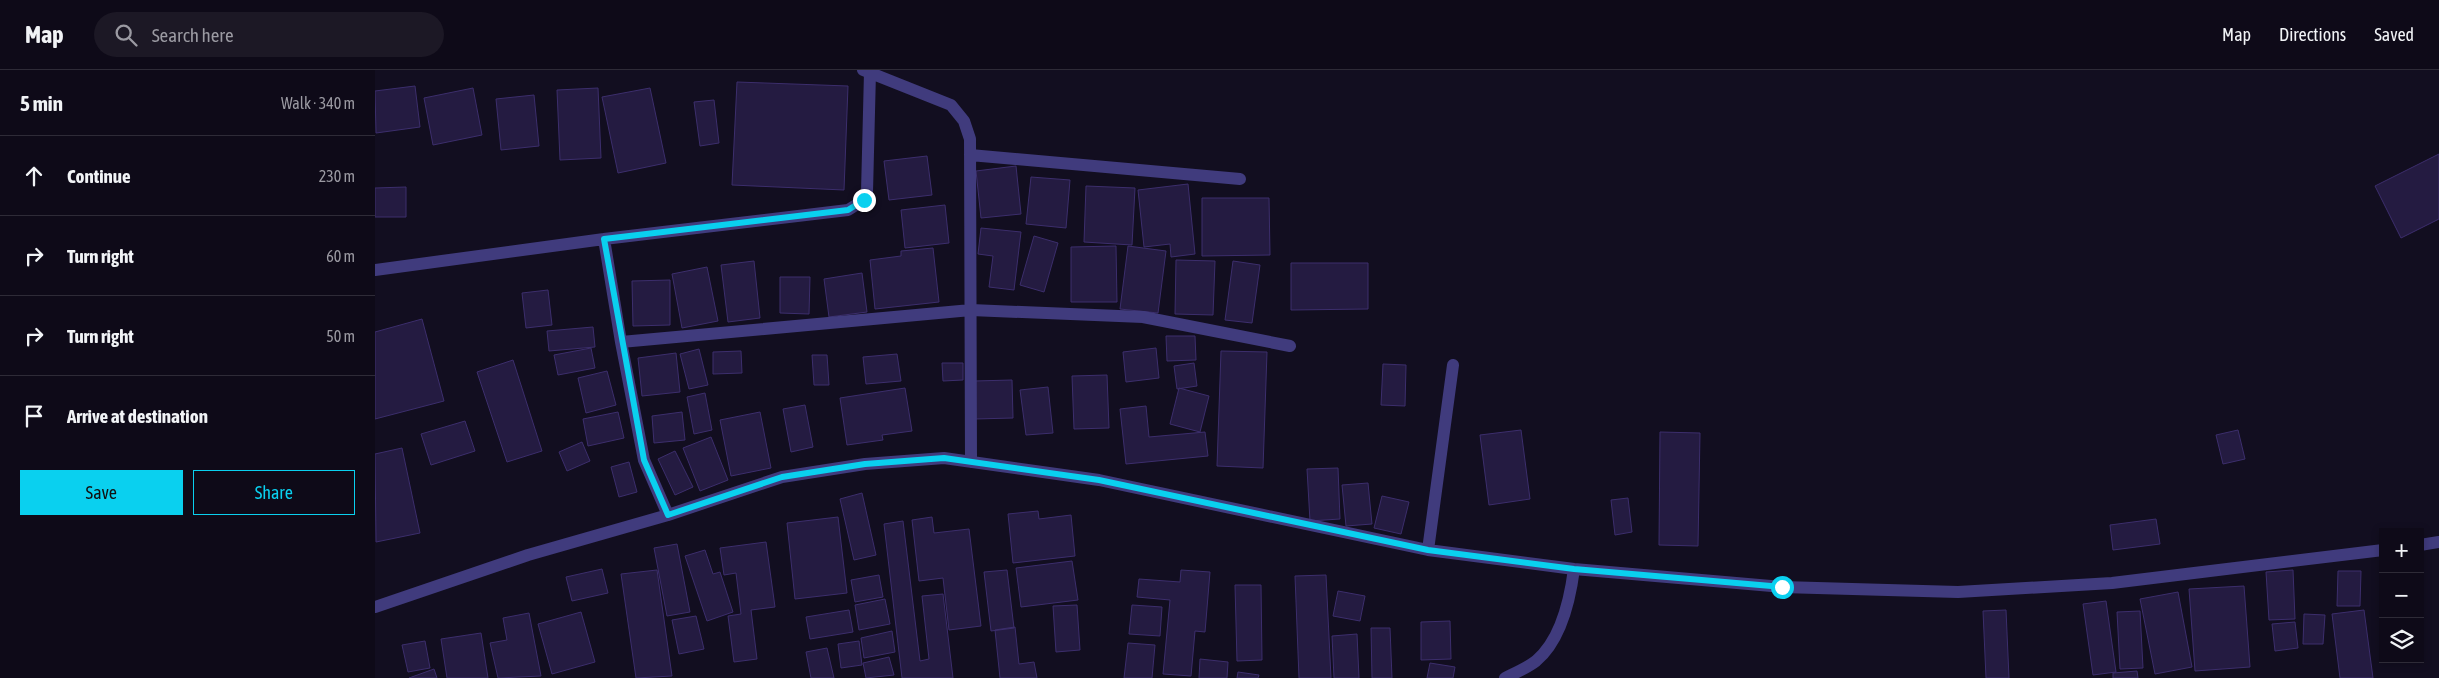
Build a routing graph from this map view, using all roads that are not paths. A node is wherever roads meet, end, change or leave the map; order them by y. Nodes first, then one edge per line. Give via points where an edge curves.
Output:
1 (866, 71) edge
2 (970, 156) junction
3 (1240, 179) dead end
4 (604, 239) junction
5 (375, 270) edge
6 (971, 310) junction
7 (621, 342) junction
8 (1290, 346) dead end
9 (1453, 365) dead end
10 (971, 462) junction
11 (668, 515) junction
12 (2439, 542) edge
13 (2424, 544) edge
14 (1428, 550) junction
15 (2379, 550) edge
16 (1574, 569) junction
17 (375, 607) edge
18 (1505, 678) edge

1 - 2 street via 951,105 964,121 970,140
1 - 4 street via 867,192 857,206 848,210
2 - 3 street
2 - 6 street
4 - 5 street
4 - 7 street
6 - 7 street
6 - 8 street via 1143,317
6 - 10 street
7 - 11 street via 644,460
9 - 14 street
10 - 11 street via 944,458 865,464 782,477
10 - 14 street via 1099,480
11 - 17 street via 528,555
12 - 13 street
14 - 16 street
15 - 16 street via 2113,583 1958,592 1782,587
16 - 18 street via 1571,594 1553,642 1536,661

